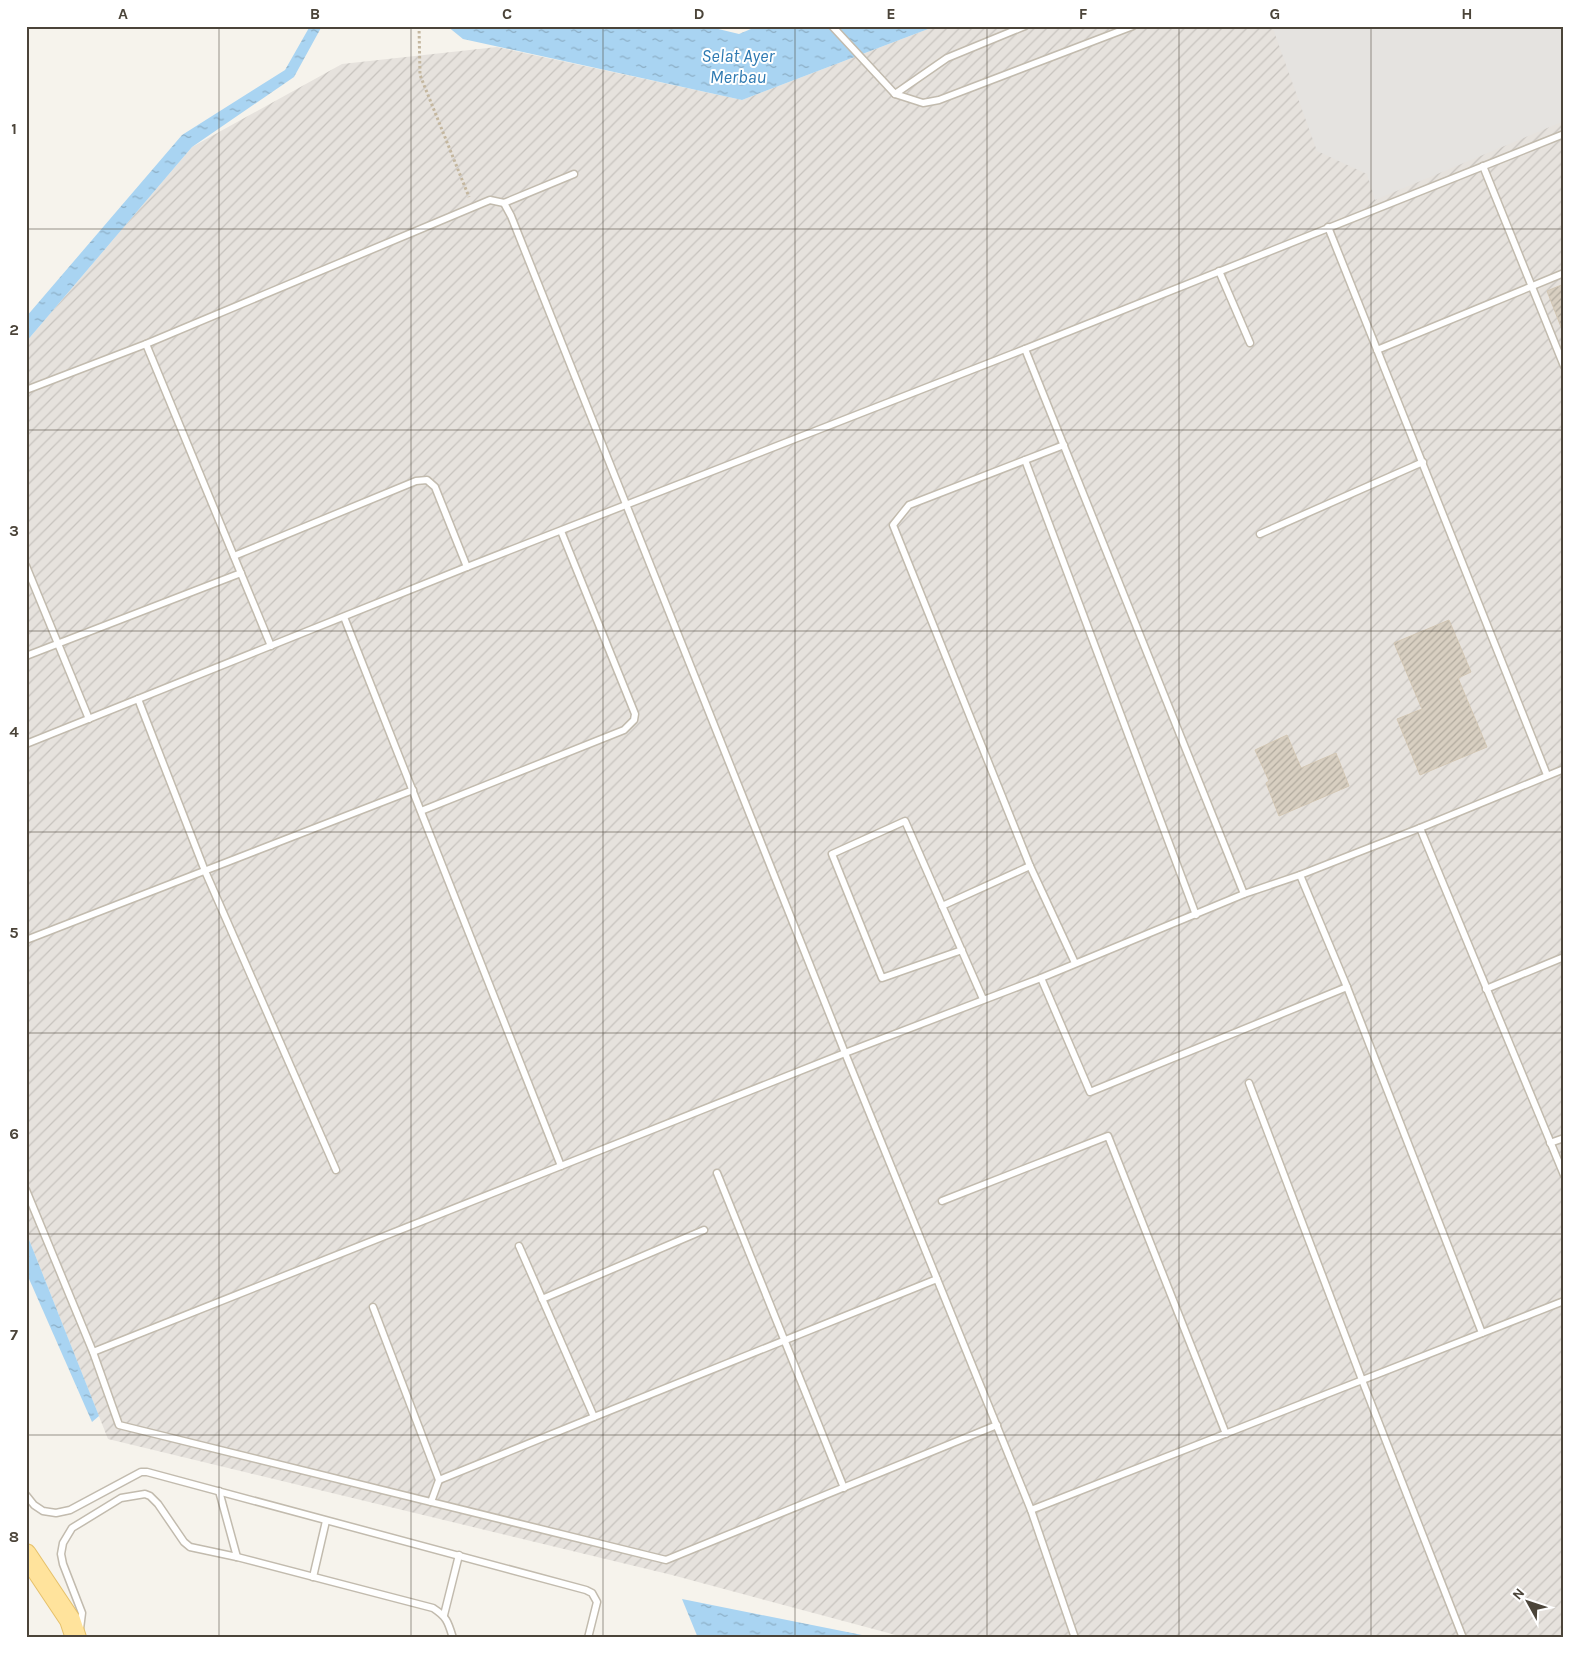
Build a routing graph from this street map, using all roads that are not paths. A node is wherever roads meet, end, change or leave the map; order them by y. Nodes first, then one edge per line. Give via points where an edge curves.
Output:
1 (832, 26) edge
2 (1025, 26) edge
3 (1133, 26) edge
4 (895, 94) junction
5 (1564, 134) edge
6 (1484, 166) junction
7 (574, 174) dead end
8 (504, 203) junction
9 (1328, 227) junction
10 (1219, 271) junction
11 (1564, 272) edge
12 (1532, 286) junction
13 (1250, 343) dead end
14 (146, 344) junction
15 (1026, 349) junction
16 (1377, 350) junction
17 (1564, 366) edge
18 (26, 390) edge
19 (1064, 445) junction
20 (1025, 460) junction
21 (1423, 462) junction
22 (626, 506) junction
23 (561, 531) junction
24 (1260, 534) dead end
25 (234, 556) junction
26 (26, 566) edge
27 (467, 567) junction
28 (241, 573) junction
29 (344, 617) junction
30 (58, 643) junction
31 (272, 646) junction
32 (26, 656) edge
33 (138, 699) junction
34 (89, 719) junction
35 (26, 744) edge
36 (1564, 769) edge
37 (1547, 775) junction
38 (413, 790) junction
39 (421, 811) junction
40 (1420, 828) junction
41 (1030, 866) junction
42 (205, 871) junction
43 (1300, 874) junction
44 (1244, 894) junction
45 (942, 906) junction
46 (1196, 915) junction
47 (26, 940) edge
48 (962, 950) junction
49 (1564, 957) edge
50 (1075, 964) junction
51 (1041, 978) junction
52 (1347, 987) junction
53 (1486, 989) junction
54 (983, 999) junction
55 (845, 1053) junction
56 (1249, 1083) dead end
57 (1564, 1138) edge
58 (1550, 1143) junction
59 (561, 1166) junction
60 (336, 1170) dead end
61 (717, 1173) dead end
62 (1564, 1175) edge
63 (26, 1190) edge
64 (942, 1201) dead end
65 (704, 1230) dead end
66 (519, 1246) dead end
67 (937, 1279) junction
68 (542, 1299) junction
69 (1564, 1301) edge
70 (373, 1307) dead end
71 (1482, 1334) junction
72 (785, 1341) junction
73 (93, 1352) junction
74 (1362, 1380) junction
75 (594, 1417) junction
76 (997, 1425) junction
77 (1226, 1434) junction
78 (440, 1480) junction
79 (844, 1488) junction
80 (219, 1491) junction
81 (26, 1495) edge
82 (431, 1502) junction
83 (1031, 1510) junction
84 (326, 1521) junction
85 (26, 1554) edge
86 (459, 1555) junction
87 (237, 1557) junction
88 (312, 1577) junction
89 (444, 1615) junction
90 (78, 1638) edge
91 (453, 1638) edge
92 (588, 1638) edge
93 (1075, 1638) edge
94 (1463, 1638) edge

1 - 4 lane
2 - 4 lane via 947,58
3 - 4 lane via 939,100 923,103
5 - 6 lane
6 - 9 lane
6 - 12 lane
7 - 8 lane
8 - 14 lane via 490,200
8 - 22 lane
9 - 10 lane
9 - 16 lane
10 - 13 lane
10 - 15 lane
11 - 12 lane
12 - 16 lane
12 - 17 lane
14 - 18 lane
14 - 25 lane
15 - 19 lane
15 - 22 lane
16 - 21 lane
19 - 20 lane
19 - 44 lane
20 - 41 lane via 909,505 893,525
20 - 46 lane
21 - 24 lane
21 - 37 lane
22 - 23 lane
22 - 55 lane
23 - 27 lane
23 - 39 lane via 636,714 634,720 624,730
25 - 27 lane via 416,481 427,480 435,488
25 - 28 lane
26 - 30 lane
27 - 29 lane
28 - 30 lane
28 - 31 lane
29 - 31 lane
29 - 38 lane
30 - 32 lane
30 - 34 lane
31 - 33 lane
33 - 34 lane
33 - 42 lane
34 - 35 lane
36 - 37 lane
37 - 40 lane
38 - 39 lane
38 - 42 lane
39 - 59 lane
40 - 43 lane
40 - 53 lane
41 - 45 lane
41 - 50 lane
42 - 47 lane
42 - 60 lane
43 - 44 lane
43 - 52 lane
44 - 46 lane
45 - 48 lane
45 - 48 lane via 906,821 832,854 882,978
46 - 50 lane
48 - 54 lane
49 - 53 lane
50 - 51 lane
51 - 52 lane via 1090,1092
51 - 54 lane
52 - 71 lane
53 - 58 lane
54 - 55 lane
55 - 59 lane
55 - 67 lane
56 - 74 lane
57 - 58 lane
58 - 62 lane
59 - 73 lane
61 - 72 lane
63 - 73 lane
64 - 77 lane via 1108,1136
65 - 68 lane
66 - 68 lane
67 - 72 lane
67 - 76 lane
68 - 75 lane
69 - 71 lane
70 - 78 lane
71 - 74 lane
72 - 75 lane
72 - 79 lane
73 - 82 lane via 119,1425
74 - 77 lane
74 - 94 lane
75 - 78 lane
76 - 79 lane
76 - 83 lane
77 - 83 lane
78 - 82 lane
79 - 82 lane via 666,1560
80 - 81 lane via 141,1472 70,1510 56,1513 43,1511
80 - 84 lane
80 - 87 lane
83 - 93 lane
84 - 86 lane
84 - 88 lane
85 - 90 main road via 70,1620
86 - 89 lane
86 - 92 lane via 592,1593 597,1602
87 - 88 lane
87 - 90 lane via 190,1547 150,1496 121,1498 72,1528 63,1543 63,1564 82,1612
88 - 89 lane via 432,1608
89 - 91 lane

